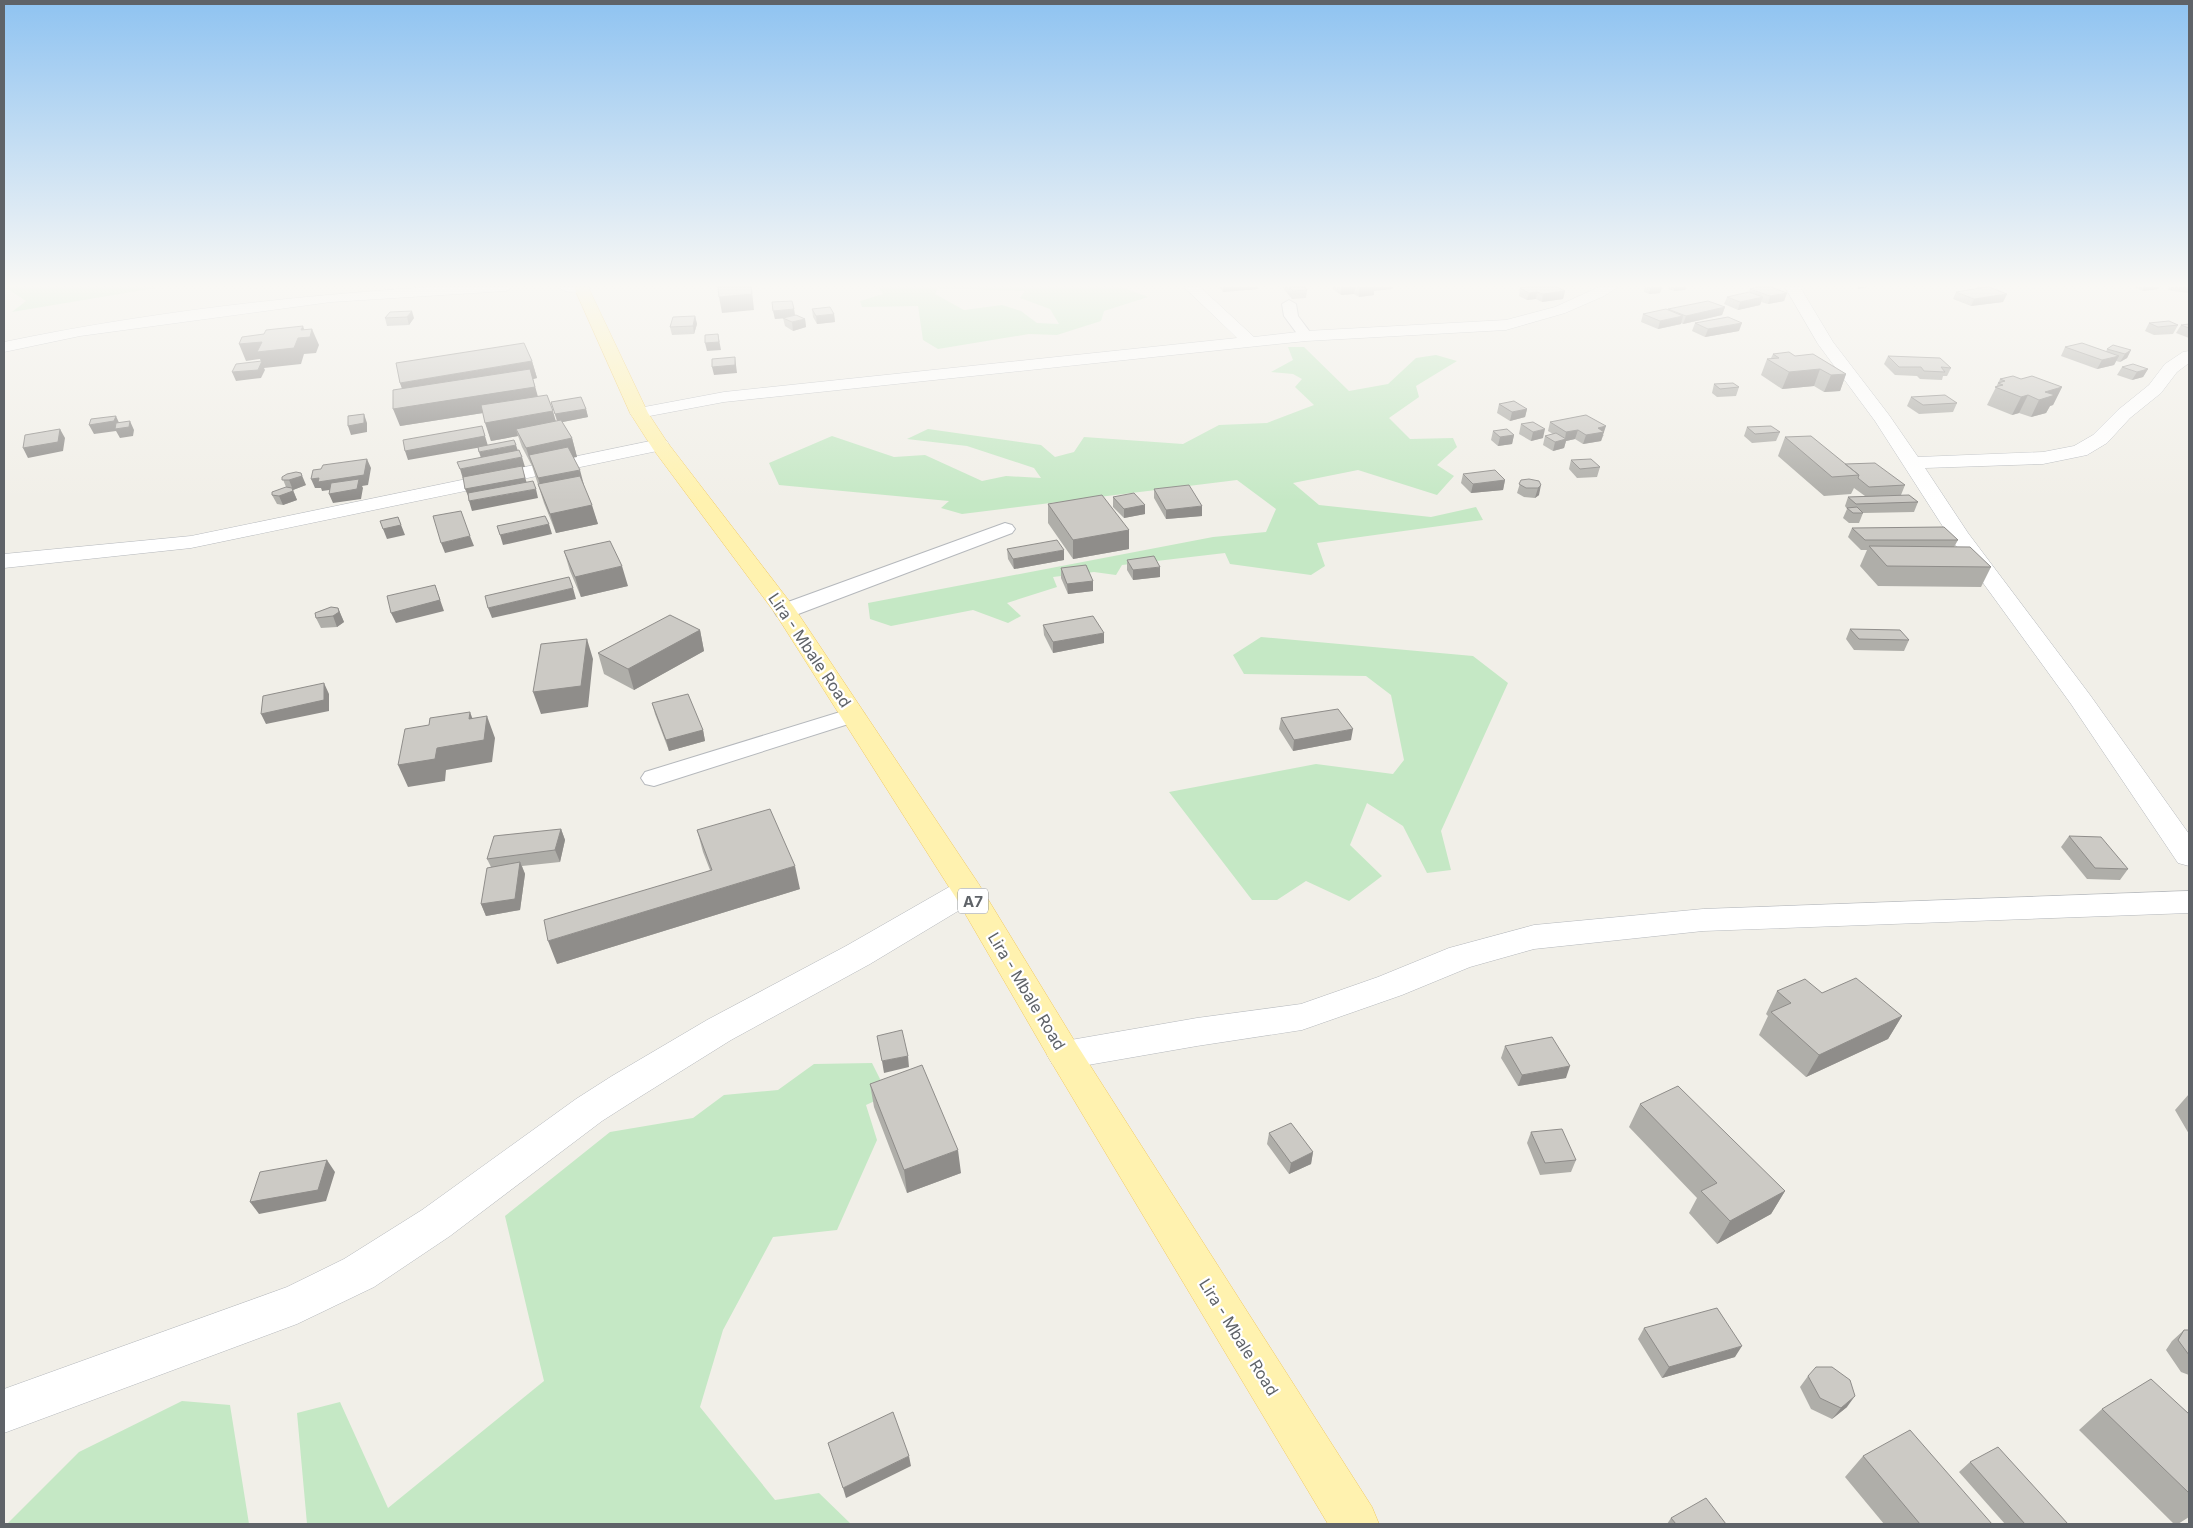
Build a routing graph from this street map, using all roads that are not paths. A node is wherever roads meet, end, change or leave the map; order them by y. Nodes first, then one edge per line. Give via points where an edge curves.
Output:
1 (611, 358) edge
2 (1094, 358) edge
3 (1837, 358) edge
4 (2186, 358) edge
5 (639, 413) junction
6 (660, 445) junction
7 (1913, 462) junction
8 (1004, 529) dead end
9 (4, 561) edge
10 (785, 611) junction
11 (853, 715) junction
12 (654, 778) dead end
13 (2189, 856) edge
14 (967, 891) junction
15 (2189, 902) edge
16 (1065, 1055) junction
17 (4, 1411) edge
18 (1355, 1524) edge

1 - 5 main road, Lira - Mbale Road / A7
2 - 5 street via 724,397
3 - 7 street
4 - 7 street via 2171,368 2155,390 2124,414 2100,439 2080,451 2043,458
5 - 6 main road, Lira - Mbale Road / A7
6 - 9 street via 191,542
6 - 10 main road, Lira - Mbale Road / A7
7 - 13 street via 1960,536 2081,700
8 - 10 lane
10 - 11 main road, Lira - Mbale Road / A7
11 - 12 lane
11 - 14 main road, Lira - Mbale Road / A7
14 - 16 main road, Lira - Mbale Road / A7
14 - 17 street via 858,955 719,1030 625,1087 436,1223 359,1273 297,1304
15 - 16 street via 1703,920 1534,937 1461,957 1302,1017
16 - 18 main road, Lira - Mbale Road / A7

